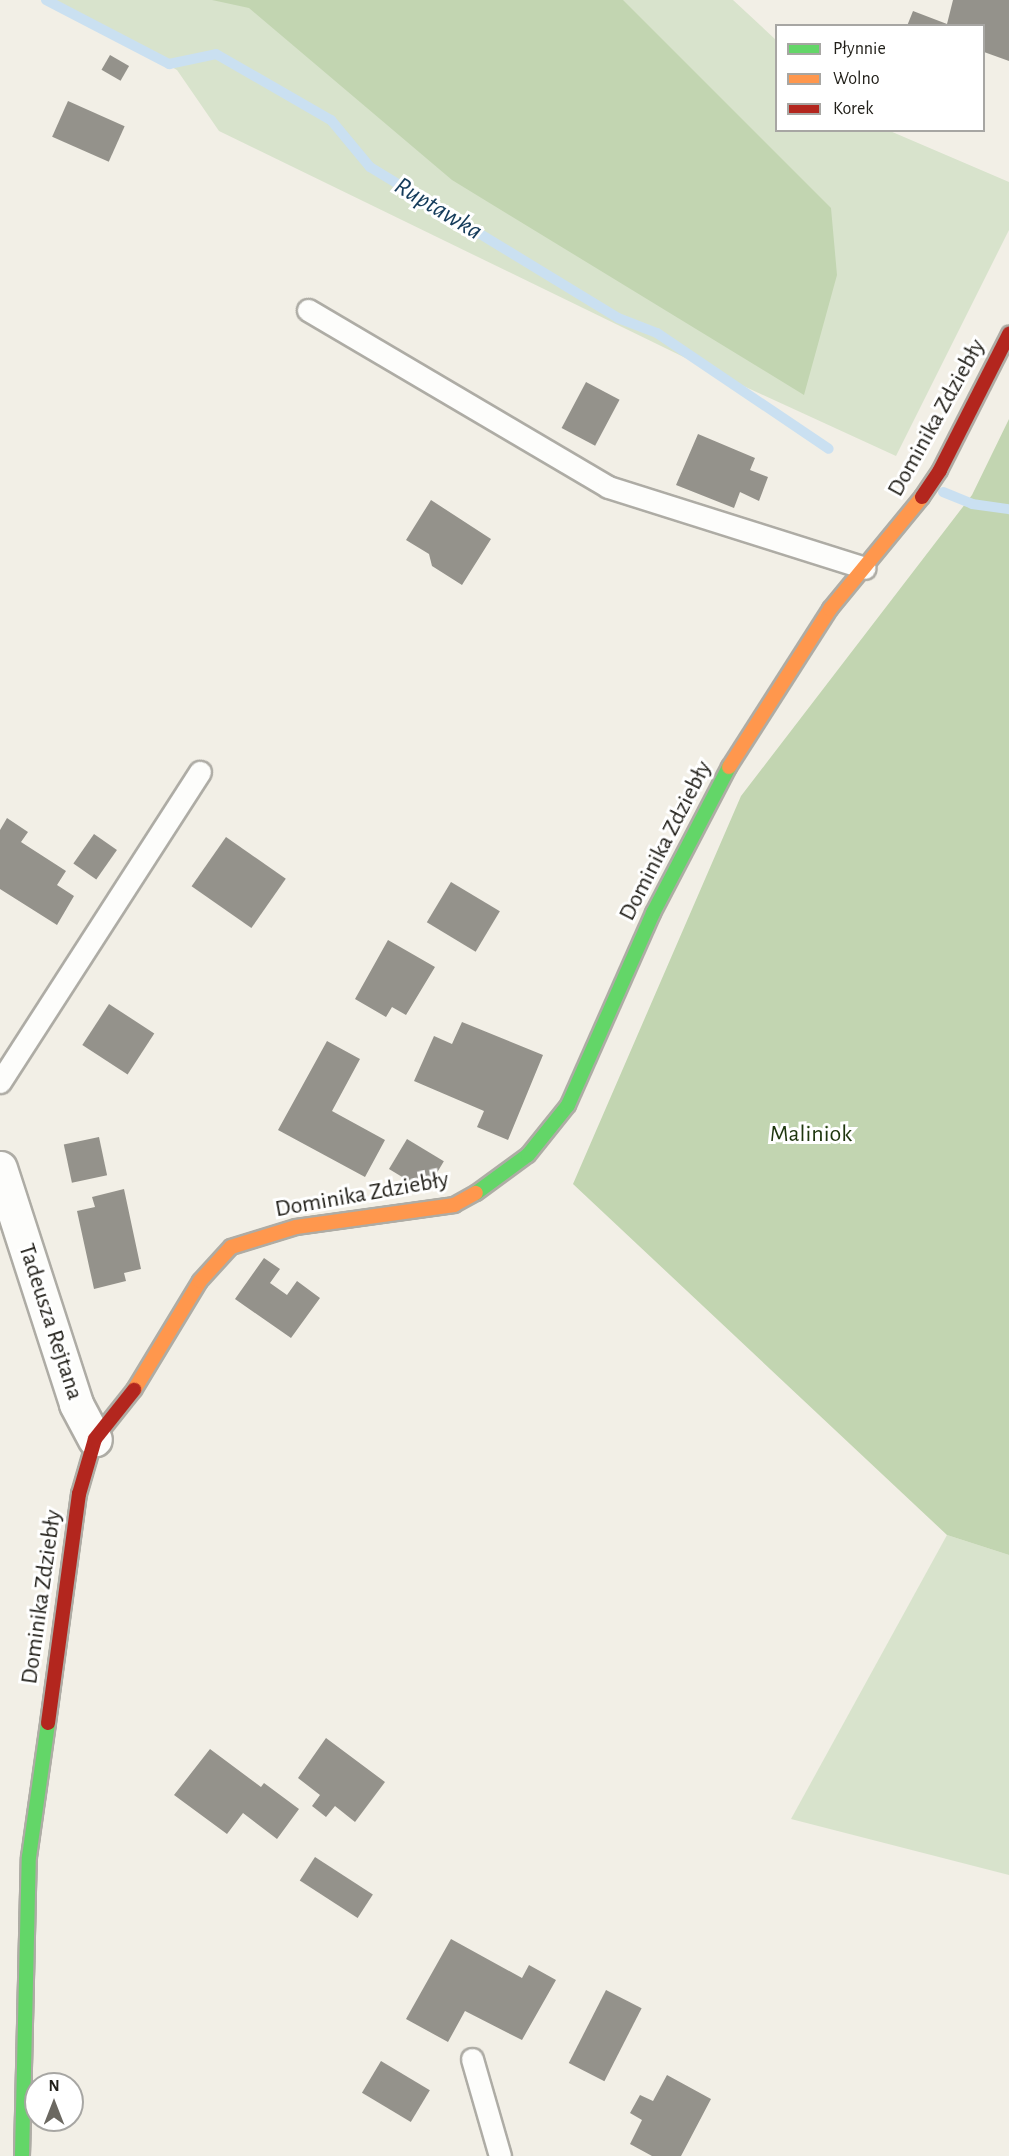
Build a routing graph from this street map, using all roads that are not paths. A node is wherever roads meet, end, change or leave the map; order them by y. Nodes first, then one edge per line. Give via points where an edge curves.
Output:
1 (308, 310) dead end
2 (1009, 334) edge
3 (865, 568) junction
4 (200, 772) dead end
5 (0, 1082) edge
6 (0, 1168) edge
7 (95, 1439) junction
8 (472, 2059) dead end
9 (22, 2156) edge
10 (500, 2156) edge

1 - 3 lane via 608,487
2 - 3 street, Dominika Zdziebły via 940,470 907,520
3 - 7 street, Dominika Zdziebły via 830,609 744,738 652,913 568,1105 528,1155 494,1183 454,1205 296,1227 231,1246 200,1281 134,1391
4 - 5 lane
6 - 7 street, Tadeusza Rejtana via 76,1404
7 - 9 street, Dominika Zdziebły via 79,1494 29,1857
8 - 10 lane

